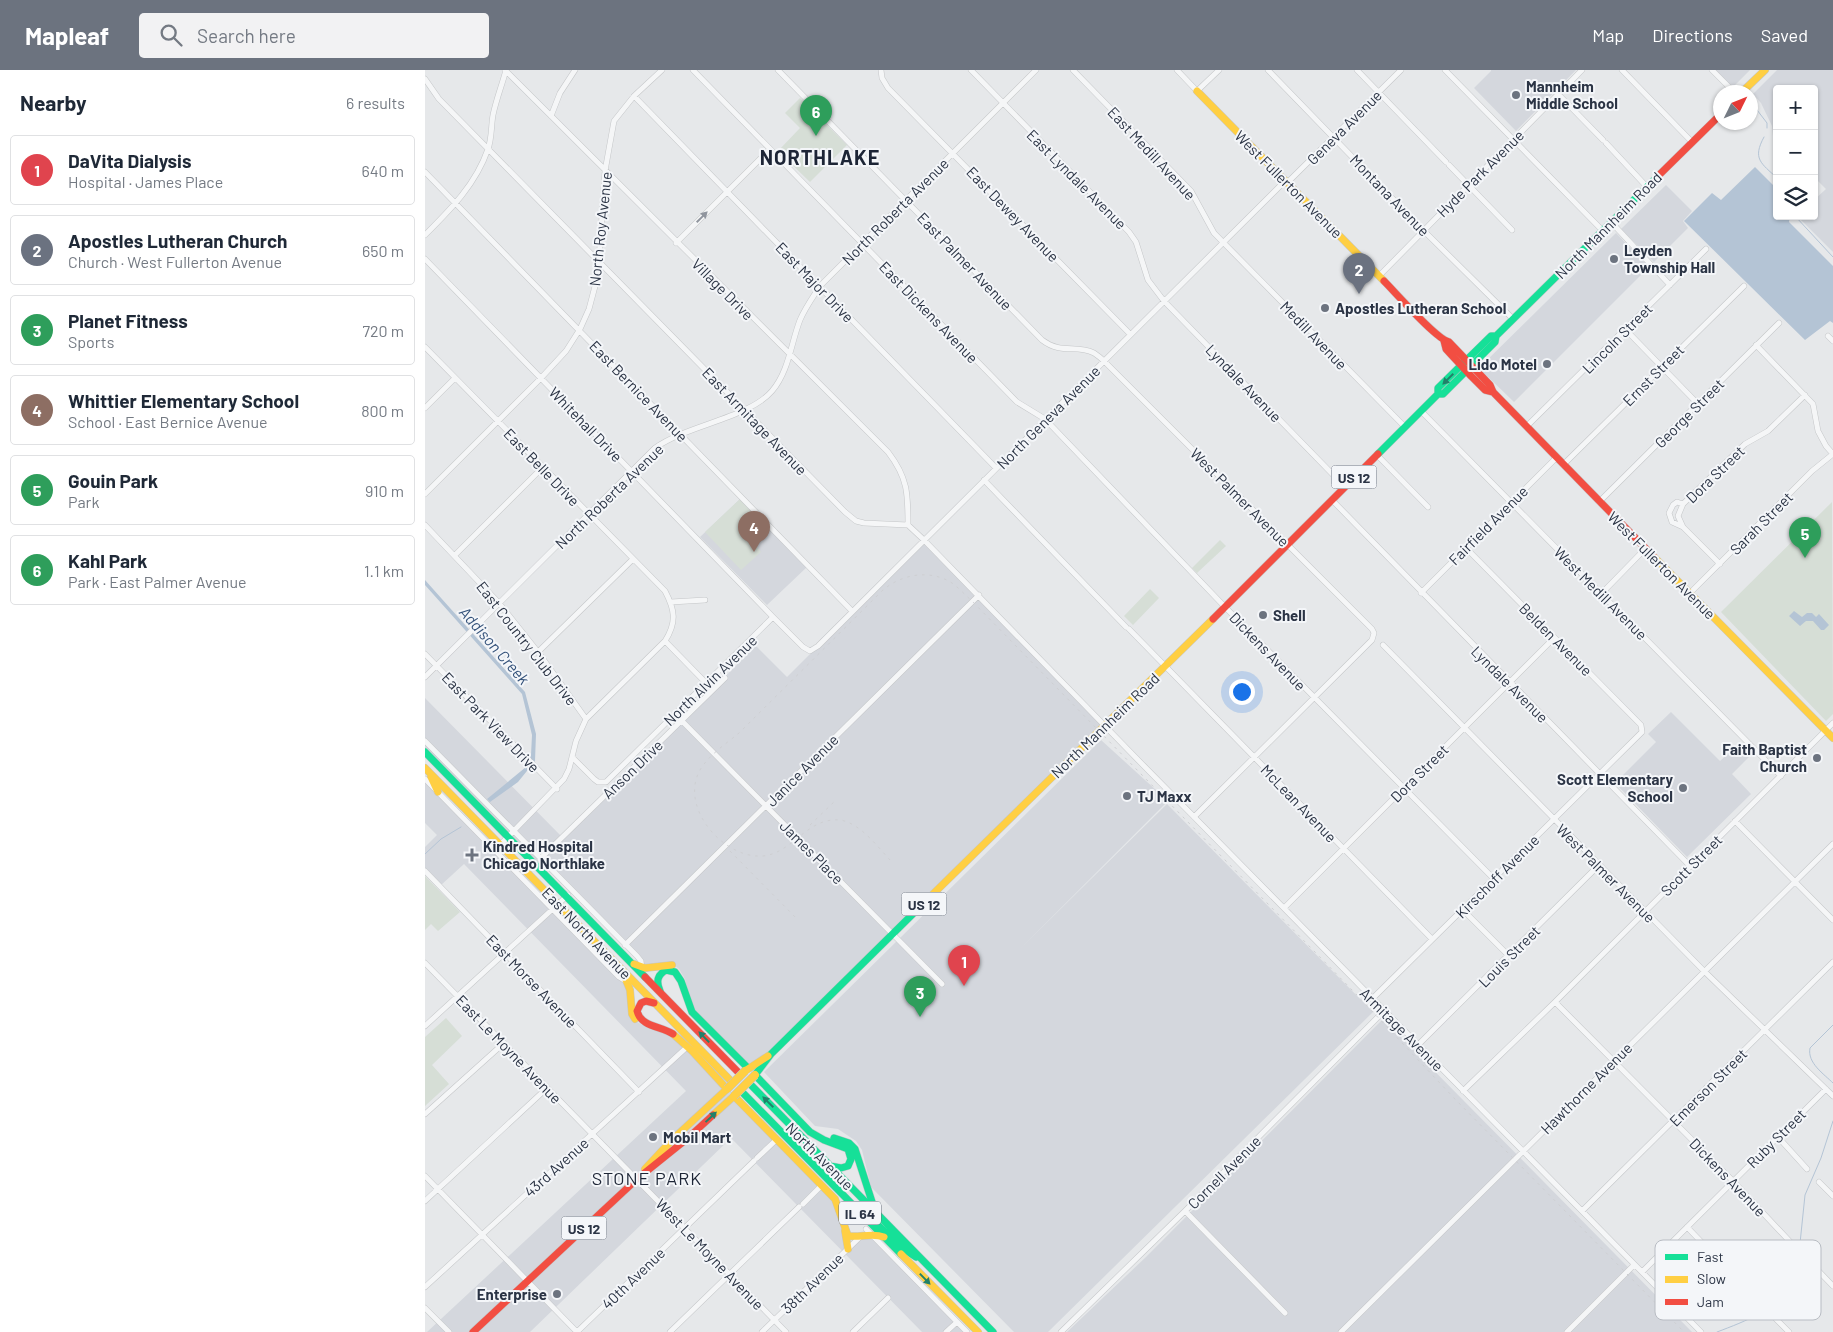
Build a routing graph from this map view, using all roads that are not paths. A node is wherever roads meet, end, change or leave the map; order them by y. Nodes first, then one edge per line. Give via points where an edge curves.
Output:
1 (506, 70) edge
2 (575, 70) edge
3 (662, 70) edge
4 (693, 70) edge
5 (778, 70) edge
6 (881, 70) edge
7 (971, 70) edge
8 (1036, 70) edge
9 (1073, 70) edge
10 (1177, 70) edge
11 (1219, 70) edge
12 (1268, 70) edge
13 (1357, 70) edge
14 (1401, 70) edge
15 (1445, 70) edge
16 (1582, 70) edge
17 (1622, 70) edge
18 (1712, 70) edge
19 (1765, 70) edge
20 (425, 79) edge
21 (1727, 85) edge
22 (1749, 85) edge
23 (1197, 91) junction
24 (1379, 92) junction
25 (1558, 94) junction
26 (634, 96) junction
27 (1002, 103) junction
28 (551, 116) junction
29 (1713, 122) edge
30 (1333, 137) junction
31 (1513, 140) junction
32 (1692, 142) junction
33 (488, 148) junction
34 (770, 149) junction
35 (953, 153) junction
36 (605, 171) junction
37 (425, 172) edge
38 (1286, 182) junction
39 (1468, 185) junction
40 (1647, 186) junction
41 (727, 192) junction
42 (906, 200) junction
43 (456, 204) junction
44 (1611, 222) junction
45 (1423, 230) junction
46 (1511, 230) dead end
47 (1603, 231) junction
48 (425, 235) edge
49 (1223, 242) junction
50 (676, 243) junction
51 (862, 243) junction
52 (1707, 249) dead end
53 (425, 259) edge
54 (599, 261) junction
55 (1379, 276) junction
56 (1670, 285) junction
57 (820, 286) junction
58 (1744, 286) dead end
59 (1164, 301) junction
60 (1513, 319) junction
61 (1779, 323) dead end
62 (579, 329) junction
63 (1625, 330) junction
64 (1131, 334) junction
65 (1828, 336) dead end
66 (1833, 341) edge
67 (1756, 345) junction
68 (425, 347) edge
69 (789, 354) junction
70 (1104, 361) junction
71 (1466, 366) junction
72 (1662, 367) junction
73 (455, 378) junction
74 (541, 378) junction
75 (1805, 395) junction
76 (1698, 404) junction
77 (425, 408) edge
78 (744, 409) junction
79 (1421, 410) junction
80 (1045, 419) junction
81 (498, 422) junction
82 (1405, 427) junction
83 (1526, 427) junction
84 (681, 434) junction
85 (1833, 454) edge
86 (1377, 455) junction
87 (1556, 458) junction
88 (1563, 465) junction
89 (542, 468) junction
90 (996, 468) junction
91 (632, 471) junction
92 (984, 480) junction
93 (1345, 487) junction
94 (425, 494) edge
95 (1332, 500) junction
96 (1511, 502) junction
97 (1599, 502) junction
98 (1683, 504) junction
99 (1428, 507) dead end
100 (589, 514) junction
101 (425, 525) edge
102 (908, 525) junction
103 (1683, 527) junction
104 (924, 540) junction
105 (1287, 544) junction
106 (1466, 548) junction
107 (1646, 548) junction
108 (455, 555) junction
109 (633, 559) junction
110 (1720, 564) junction
111 (1421, 593) junction
112 (1602, 593) junction
113 (1690, 593) junction
114 (979, 595) junction
115 (705, 600) dead end
116 (671, 602) junction
117 (499, 603) junction
118 (1225, 607) junction
119 (852, 611) junction
120 (773, 617) junction
121 (1554, 638) junction
122 (665, 641) junction
123 (1383, 645) dead end
124 (810, 651) joint
125 (538, 652) junction
126 (425, 654) edge
127 (436, 666) junction
128 (1165, 666) junction
129 (425, 677) edge
130 (725, 678) dead end
131 (705, 683) junction
132 (1509, 683) junction
133 (1315, 698) junction
134 (586, 719) junction
135 (681, 720) junction
136 (1833, 724) edge
137 (1104, 725) junction
138 (1464, 729) junction
139 (1826, 730) junction
140 (1642, 732) joint
141 (1833, 738) edge
142 (425, 741) edge
143 (425, 752) edge
144 (572, 757) junction
145 (1255, 757) junction
146 (449, 766) junction
147 (426, 773) edge
148 (1599, 774) junction
149 (1781, 776) junction
150 (460, 788) junction
151 (1404, 788) junction
152 (557, 789) junction
153 (438, 792) joint
154 (766, 806) junction
155 (1194, 817) junction
156 (1554, 820) junction
157 (1735, 821) junction
158 (511, 834) junction
159 (1833, 844) edge
160 (497, 847) junction
161 (1344, 849) junction
162 (540, 859) junction
163 (1599, 866) junction
164 (1690, 866) junction
165 (425, 871) edge
166 (1495, 879) junction
167 (1795, 882) junction
168 (569, 894) junction
169 (555, 907) junction
170 (1284, 908) junction
171 (1463, 910) junction
172 (1644, 911) junction
173 (1833, 920) edge
174 (893, 935) junction
175 (1432, 940) junction
176 (625, 945) junction
177 (505, 953) junction
178 (1509, 956) junction
179 (629, 961) junction
180 (1833, 962) edge
181 (425, 963) edge
182 (618, 965) junction
183 (642, 967) junction
184 (1704, 971) junction
185 (645, 977) junction
186 (627, 982) junction
187 (637, 984) junction
188 (942, 984) dead end
189 (660, 992) junction
190 (457, 996) junction
191 (1372, 999) junction
192 (1555, 1002) junction
193 (656, 1004) junction
194 (1384, 1010) junction
195 (698, 1018) junction
196 (425, 1026) edge
197 (669, 1030) junction
198 (1765, 1030) junction
199 (504, 1043) junction
200 (1418, 1045) junction
201 (687, 1047) junction
202 (771, 1054) junction
203 (1613, 1061) junction
204 (748, 1068) junction
205 (738, 1072) dead end
206 (755, 1075) junction
207 (730, 1080) dead end
208 (752, 1086) dead end
209 (547, 1088) junction
210 (727, 1089) junction
211 (1826, 1089) junction
212 (1463, 1091) junction
213 (639, 1092) junction
214 (744, 1094) dead end
215 (734, 1096) junction
216 (1832, 1096) edge
217 (425, 1114) edge
218 (1673, 1121) junction
219 (810, 1132) junction
220 (593, 1134) junction
221 (1778, 1137) junction
222 (776, 1140) junction
223 (1523, 1151) junction
224 (830, 1166) junction
225 (1807, 1168) dead end
226 (425, 1176) edge
227 (637, 1179) junction
228 (1733, 1181) junction
229 (1819, 1182) dead end
230 (822, 1185) junction
231 (438, 1189) junction
232 (1833, 1196) edge
233 (845, 1198) junction
234 (425, 1201) edge
235 (1185, 1211) junction
236 (1582, 1212) junction
237 (862, 1214) junction
238 (877, 1214) junction
239 (1687, 1227) junction
240 (685, 1229) junction
241 (844, 1229) junction
242 (866, 1232) junction
243 (482, 1235) junction
244 (883, 1237) junction
245 (1674, 1240) edge
246 (1699, 1240) edge
247 (1788, 1240) edge
248 (848, 1249) junction
249 (1655, 1258) edge
250 (923, 1260) junction
251 (1635, 1265) junction
252 (1641, 1272) junction
253 (730, 1274) junction
254 (1821, 1274) edge
255 (527, 1281) junction
256 (1655, 1286) edge
257 (1833, 1286) edge
258 (425, 1287) edge
259 (889, 1298) dead end
260 (425, 1308) edge
261 (1285, 1313) dead end
262 (774, 1320) junction
263 (1689, 1320) edge
264 (1777, 1320) edge
265 (957, 1322) junction
266 (449, 1332) edge
267 (473, 1332) edge
268 (577, 1332) edge
269 (670, 1332) edge
270 (761, 1332) edge
271 (787, 1332) edge
272 (853, 1332) edge
273 (947, 1332) edge
274 (967, 1332) edge
275 (977, 1332) edge
276 (993, 1332) edge
277 (1061, 1332) edge
278 (1341, 1332) edge
279 (1567, 1332) edge
280 (1701, 1332) edge
281 (1789, 1332) edge

1 - 28 street, Village Drive
1 - 33 street via 493,115
2 - 28 street
3 - 26 street, North Roy Avenue
4 - 34 street, East Dickens Avenue
5 - 42 street, East Palmer Avenue
6 - 35 street, East Dewey Avenue via 888,88
7 - 27 street, East Lyndale Avenue
8 - 27 street, North Roberta Avenue
9 - 49 street, East Medill Avenue via 1191,191 1209,225
10 - 23 street
11 - 23 street
12 - 30 street, Montana Avenue
13 - 24 street
14 - 24 street, Geneva Avenue
15 - 31 street
16 - 25 street, Hyde Park Avenue
17 - 32 street
18 - 21 street
19 - 22 main road
20 - 33 street, East Armitage Avenue via 439,99
23 - 38 main road, West Fullerton Avenue
24 - 30 street, Geneva Avenue
24 - 39 street
25 - 31 street, Hyde Park Avenue
25 - 40 street
26 - 36 street, North Roy Avenue via 614,121
26 - 41 street, East Major Drive
27 - 35 street, North Roberta Avenue
27 - 59 street, East Lyndale Avenue via 1129,232 1136,242 1148,280
28 - 36 street, Village Drive
29 - 32 main road, North Mannheim Road / US 12
30 - 38 street, Geneva Avenue
30 - 45 street, Montana Avenue
31 - 39 street, Hyde Park Avenue
31 - 47 street
32 - 40 main road, North Mannheim Road / US 12
33 - 43 street via 470,185
33 - 54 street, East Armitage Avenue
34 - 41 street
34 - 51 street, East Dickens Avenue
35 - 42 street, North Roberta Avenue
35 - 64 street, East Dewey Avenue
36 - 50 street, Village Drive
36 - 54 street, North Roy Avenue
37 - 43 street, East Bernice Avenue
38 - 49 street, North Geneva Avenue
38 - 55 main road, West Fullerton Avenue
39 - 45 street, Hyde Park Avenue
39 - 46 street
40 - 44 main road, North Mannheim Road / US 12
50 -> 41 street
41 - 57 street, East Major Drive
42 - 51 street, North Roberta Avenue
42 - 70 street, East Palmer Avenue via 1042,340 1051,347 1094,353
43 - 48 street
43 - 62 street, East Bernice Avenue
44 - 47 main road, North Mannheim Road / US 12
44 - 56 street
45 - 55 street, Hyde Park Avenue
45 - 60 street, Montana Avenue
47 - 60 main road, North Mannheim Road / US 12
49 - 59 street, North Geneva Avenue
49 - 82 street, Medill Avenue
50 - 69 street, Village Drive
51 - 57 street, North Roberta Avenue
51 - 80 street, East Dickens Avenue via 1017,402
52 - 56 street, Lincoln Street
53 - 74 street, Whitehall Drive
54 - 62 street, North Roy Avenue via 595,291
54 - 78 street, East Armitage Avenue
55 - 71 main road, West Fullerton Avenue via 1444,341 1445,349
56 - 63 street, Lincoln Street
57 - 69 street, North Roberta Avenue via 801,318
57 - 90 street, East Major Drive
58 - 72 street, Ernst Street
59 - 64 street, North Geneva Avenue
59 - 93 street, Lyndale Avenue
60 - 71 main road, North Mannheim Road / US 12 via 1496,336 1495,342
61 - 67 street, George Street
62 - 74 street, North Roy Avenue via 566,352
62 - 84 street, East Bernice Avenue
63 - 72 street
63 - 83 street, Lincoln Street
64 - 70 street, North Geneva Avenue
65 - 66 street
67 - 75 street
67 - 76 street, George Street
68 - 73 street, East Belle Drive
69 - 78 street, North Roberta Avenue via 785,370 773,390
69 - 102 street, Village Drive via 888,452 904,479
70 - 80 street, North Geneva Avenue
70 - 105 street, West Palmer Avenue
71 - 79 main road, North Mannheim Road / US 12 via 1443,394 1438,394
71 - 83 main road, West Fullerton Avenue via 1490,385
72 - 76 street
72 - 88 street, Ernst Street
73 - 77 street
73 - 81 street, East Belle Drive
74 - 81 street, North Roy Avenue
74 - 91 street, Whitehall Drive
75 - 85 street via 1813,404 1818,431
75 - 98 street, Dora Street via 1767,431 1745,444
76 - 97 street, George Street
78 - 84 street, North Roberta Avenue
78 - 102 street, East Armitage Avenue via 856,521
79 - 82 main road, North Mannheim Road / US 12
79 - 96 street, West Medill Avenue
80 - 90 street, North Geneva Avenue
80 - 118 street, Dickens Avenue
81 - 89 street, East Belle Drive
81 - 94 street, North Roy Avenue
82 - 86 main road, North Mannheim Road / US 12
83 - 87 main road, West Fullerton Avenue
84 - 91 street, North Roberta Avenue via 655,448
84 - 119 street, East Bernice Avenue
85 - 110 street, Sarah Street
86 - 93 main road, North Mannheim Road / US 12
86 - 99 street
87 - 88 main road, West Fullerton Avenue
87 - 96 street, Fairfield Avenue
88 - 97 main road, West Fullerton Avenue
89 - 100 street, East Belle Drive
89 - 108 street
90 - 92 street, North Geneva Avenue
91 - 100 street, North Roberta Avenue
91 - 120 street, Whitehall Drive
92 - 104 street, North Geneva Avenue
92 - 128 street
93 - 95 main road, North Mannheim Road / US 12
95 - 105 main road, North Mannheim Road / US 12
95 - 111 street, Lyndale Avenue
96 - 106 street, Fairfield Avenue
96 - 112 street, West Medill Avenue
97 - 107 main road, West Fullerton Avenue
98 - 103 street, Dora Street via 1678,516
98 - 103 street via 1677,502 1669,513 1672,522
100 - 109 street, East Belle Drive
100 - 117 street, North Roberta Avenue
101 - 108 street, East Country Club Drive
102 - 104 street
103 - 110 street
104 - 114 street
104 - 119 street, North Geneva Avenue
105 - 118 main road, North Mannheim Road / US 12
105 - 133 street, West Palmer Avenue via 1372,629 1374,636
106 - 111 street, Fairfield Avenue
106 - 121 street, Belden Avenue
107 - 112 street
107 - 113 main road, West Fullerton Avenue
108 - 117 street, East Country Club Drive
109 - 116 street, East Belle Drive via 665,591
109 - 125 street
110 - 113 street, Sarah Street
111 - 132 street, Lyndale Avenue
112 - 149 street, West Medill Avenue
113 - 139 main road, West Fullerton Avenue
114 - 137 street
114 - 154 street, Janice Avenue
115 - 116 street
116 - 122 street via 674,621
117 - 125 street, East Country Club Drive
117 - 127 street, North Roberta Avenue
118 - 128 main road, North Mannheim Road / US 12
118 - 133 street, Dickens Avenue
119 - 124 street, North Geneva Avenue
120 - 124 street, Whitehall Drive
120 - 131 street, North Alvin Avenue
121 - 132 street, Dora Street
121 - 140 street, Belden Avenue via 1641,725
122 - 131 street
122 - 134 street
123 - 138 street, West Palmer Avenue
125 - 134 street, East Country Club Drive
126 - 127 street, East Park View Drive
127 - 129 street, North Roberta Avenue
127 - 152 street, East Park View Drive
128 - 137 main road, North Mannheim Road / US 12
128 - 145 street, McLean Avenue
130 - 135 street, Anson Drive
131 - 144 street, North Alvin Avenue via 609,780 602,783 594,779
132 - 138 street, Dora Street
132 - 148 street, Lyndale Avenue
133 - 145 street
133 - 151 street, Dickens Avenue
134 - 144 street
135 - 154 street, James Place
135 - 162 street, Anson Drive
136 - 139 street, Scott Street
137 - 155 street, Armitage Avenue
137 - 174 main road, North Mannheim Road / US 12
138 - 151 street, Dora Street
138 - 156 street, West Palmer Avenue
139 - 141 main road, West Fullerton Avenue
139 - 149 street, Scott Street
140 - 148 street, Kirschoff Avenue
142 - 146 street, East North Avenue
143 - 150 main road, East North Avenue
144 - 152 street
145 - 155 street
145 - 161 street, McLean Avenue
146 - 150 main road
146 - 158 street, East North Avenue
147 - 153 main road
147 - 160 main road, East North Avenue via 480,823
148 - 156 street, Kirschoff Avenue
148 - 164 street, Lyndale Avenue
149 - 157 street, Scott Street
150 - 158 main road, East North Avenue via 487,816
151 - 161 street, Dora Street
151 - 166 street, Dickens Avenue
152 - 158 street
153 - 160 street, East North Avenue
154 - 174 street, James Place
154 - 176 street, Janice Avenue
155 - 170 street, Armitage Avenue
156 - 163 street, West Palmer Avenue
156 - 166 street, Kirschoff Avenue
157 - 164 street, Scott Street
157 - 167 street
158 - 160 street
158 - 162 street, East North Avenue
158 - 168 main road, East North Avenue
159 - 167 street, Hawthorne Avenue
160 - 169 main road, East North Avenue
161 - 170 street, Dora Street
161 - 175 street, McLean Avenue
162 - 168 street, East North Avenue
163 - 172 street, West Palmer Avenue
163 - 178 street, Louis Street
164 - 172 street, Scott Street
165 - 177 street, East Morse Avenue
166 - 171 street, Kirschoff Avenue
167 - 173 street
167 - 184 street, Hawthorne Avenue
168 - 169 street
168 - 176 street, East North Avenue
168 - 179 main road, East North Avenue
169 - 177 street
169 - 182 main road, East North Avenue
169 - 186 street, East North Avenue
170 - 191 street, Armitage Avenue
171 - 175 street, Kirschoff Avenue
171 - 178 street
172 - 184 street, West Palmer Avenue
172 - 192 street, Scott Street
174 - 188 street, James Place
174 - 202 main road, North Mannheim Road / US 12
175 - 191 street, Kirschoff Avenue
176 - 183 street, East North Avenue via 641,961
177 - 190 street
177 - 213 street, East Morse Avenue
178 - 200 street, Louis Street
179 - 183 main road
179 - 185 main road, East North Avenue
180 - 198 street, Emerson Street
181 - 190 street, East Le Moyne Avenue
182 - 186 main road
182 - 187 main road, East North Avenue
183 - 185 street, East North Avenue
183 - 195 main road via 670,965 679,969
184 - 198 street, West Palmer Avenue
184 - 203 street, Hawthorne Avenue
185 - 189 main road
186 - 187 street
186 - 197 main road via 636,1021
187 - 193 main road, East North Avenue
189 - 195 main road via 657,979 660,973 666,970 675,972 687,1005
205 -> 189 main road
190 - 196 street
190 - 199 street, East Le Moyne Avenue
191 - 194 street, Armitage Avenue
192 - 203 street, Dickens Avenue
192 - 212 street, Scott Street
193 - 197 main road via 641,1003 637,1015 642,1021
193 - 207 main road, East North Avenue
194 - 200 street, Armitage Avenue
194 - 235 street, Cornell Avenue
195 - 204 main road
197 - 201 main road
198 - 211 street, West Palmer Avenue
198 - 218 street, Emerson Street
199 - 209 street, East Le Moyne Avenue
199 - 217 street
200 - 212 street, Armitage Avenue
201 - 210 main road
201 - 213 street, 43rd Avenue
202 - 204 main road, North Mannheim Road / US 12
202 - 206 main road, North Mannheim Road / US 12
203 - 218 street, Dickens Avenue
203 - 223 street, Hawthorne Avenue
204 - 210 main road, North Mannheim Road / US 12, bridge
206 - 215 main road, North Mannheim Road / US 12, bridge
206 - 219 main road
224 -> 208 main road, North Avenue / IL 64
209 - 220 street, East Le Moyne Avenue
209 - 231 street
210 - 227 main road, North Mannheim Road / US 12 via 673,1139
211 - 216 street, West Palmer Avenue
211 - 221 street, Ruby Street
212 - 223 street, Armitage Avenue
213 - 220 street, 43rd Avenue
214 - 233 main road, North Avenue / IL 64
215 - 222 main road
227 -> 215 main road, North Mannheim Road / US 12
218 - 228 street, Dickens Avenue
218 - 236 street, Emerson Street
219 - 224 main road via 848,1148 849,1164 838,1169
219 - 238 main road via 849,1143 855,1149
220 - 227 street, West Le Moyne Avenue
220 - 243 street, 43rd Avenue
221 - 225 street
221 - 228 street, Ruby Street
222 - 230 main road
222 - 240 street, 40th Avenue
223 - 236 street, Armitage Avenue
223 - 278 street, Hawthorne Avenue
224 - 238 main road, North Avenue / IL 64
226 - 231 street
227 - 240 street, West Le Moyne Avenue
227 - 255 main road, North Mannheim Road / US 12
228 - 239 street, Ruby Street
228 - 247 street, Dickens Avenue
229 - 232 street
230 - 241 main road via 838,1204
230 - 253 street
231 - 234 street
231 - 243 street
233 - 237 main road, North Avenue / IL 64
233 - 250 main road via 871,1216 906,1251
235 - 261 street
235 - 277 street, Cornell Avenue
236 - 251 street, Armitage Avenue
237 - 242 main road
237 - 244 main road, North Avenue / IL 64
238 - 250 main road, North Avenue / IL 64
239 - 245 street, Ruby Street
239 - 246 street
240 - 253 street, West Le Moyne Avenue
240 - 268 street, 40th Avenue
241 - 242 main road via 852,1237
241 - 248 main road
242 - 244 main road
242 - 248 street, 38th Avenue
242 - 265 street
243 - 255 street
243 - 258 street, 43rd Avenue
244 -> 275 main road, North Avenue / IL 64
248 - 262 street, 38th Avenue
249 - 252 street, Ruby Street
250 - 276 main road, North Avenue / IL 64
251 - 252 street, Armitage Avenue
251 - 279 street
252 - 256 street, Armitage Avenue
253 - 262 street, West Le Moyne Avenue
253 - 269 street
254 - 257 street
255 - 267 main road, North Mannheim Road / US 12
255 - 268 street
259 - 272 street
260 - 266 street
262 - 270 street, 38th Avenue
262 - 271 street, West Le Moyne Avenue
263 - 280 street, Armitage Avenue
264 - 281 street
265 - 273 street
265 - 274 street

